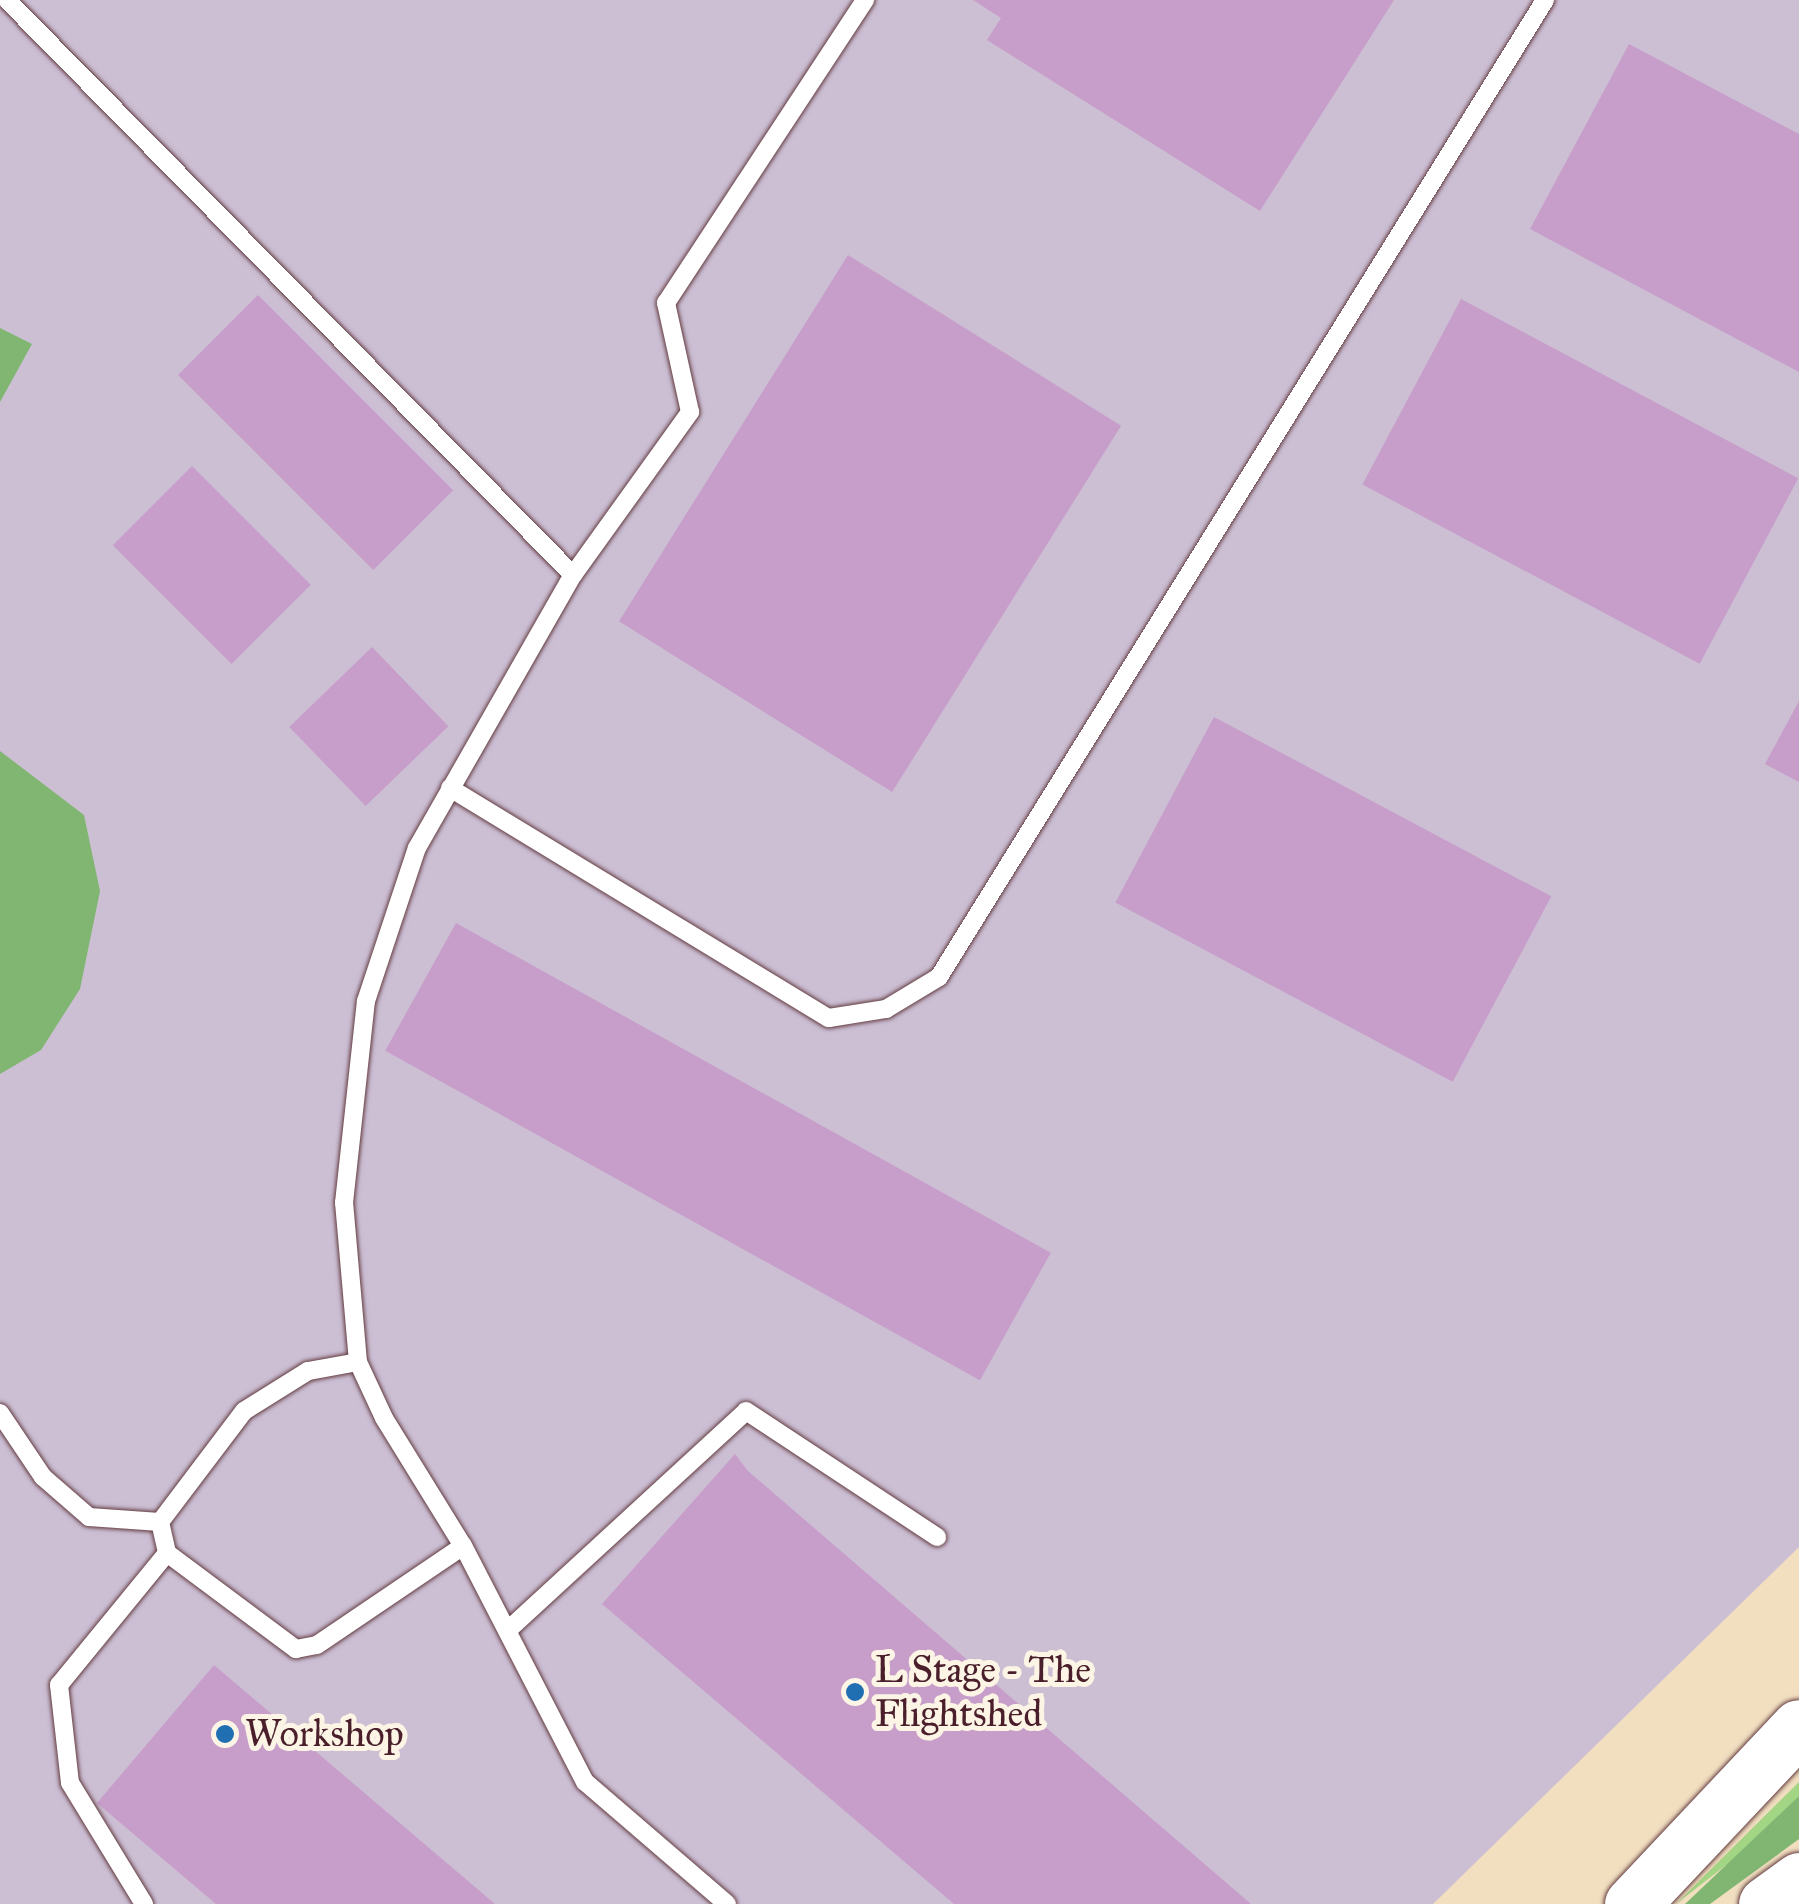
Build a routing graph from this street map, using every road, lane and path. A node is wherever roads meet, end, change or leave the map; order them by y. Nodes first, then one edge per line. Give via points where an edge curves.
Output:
1 (7, 0) edge
2 (865, 0) edge
3 (1545, 0) edge
4 (573, 575) junction
5 (450, 788) junction
6 (358, 1362) junction
7 (0, 1414) edge
8 (160, 1522) junction
9 (936, 1537) dead end
10 (463, 1546) junction
11 (167, 1554) junction
12 (508, 1630) junction
13 (1799, 1727) edge
14 (1799, 1880) edge
15 (144, 1904) edge
16 (727, 1904) edge
17 (1632, 1904) edge
18 (1766, 1904) edge

1 - 4 lane
2 - 4 lane via 666,303 690,412
3 - 5 lane via 939,977 886,1008 829,1018
4 - 5 lane
5 - 6 lane via 417,848 366,1001 344,1203
6 - 8 lane via 308,1371 244,1410
6 - 10 lane
7 - 8 lane via 43,1477 89,1517
8 - 11 lane
9 - 12 lane via 746,1410
10 - 11 lane via 317,1644 296,1650
10 - 12 lane
11 - 15 lane via 59,1685 70,1783
12 - 16 lane via 585,1782
13 - 17 highway
14 - 18 highway

